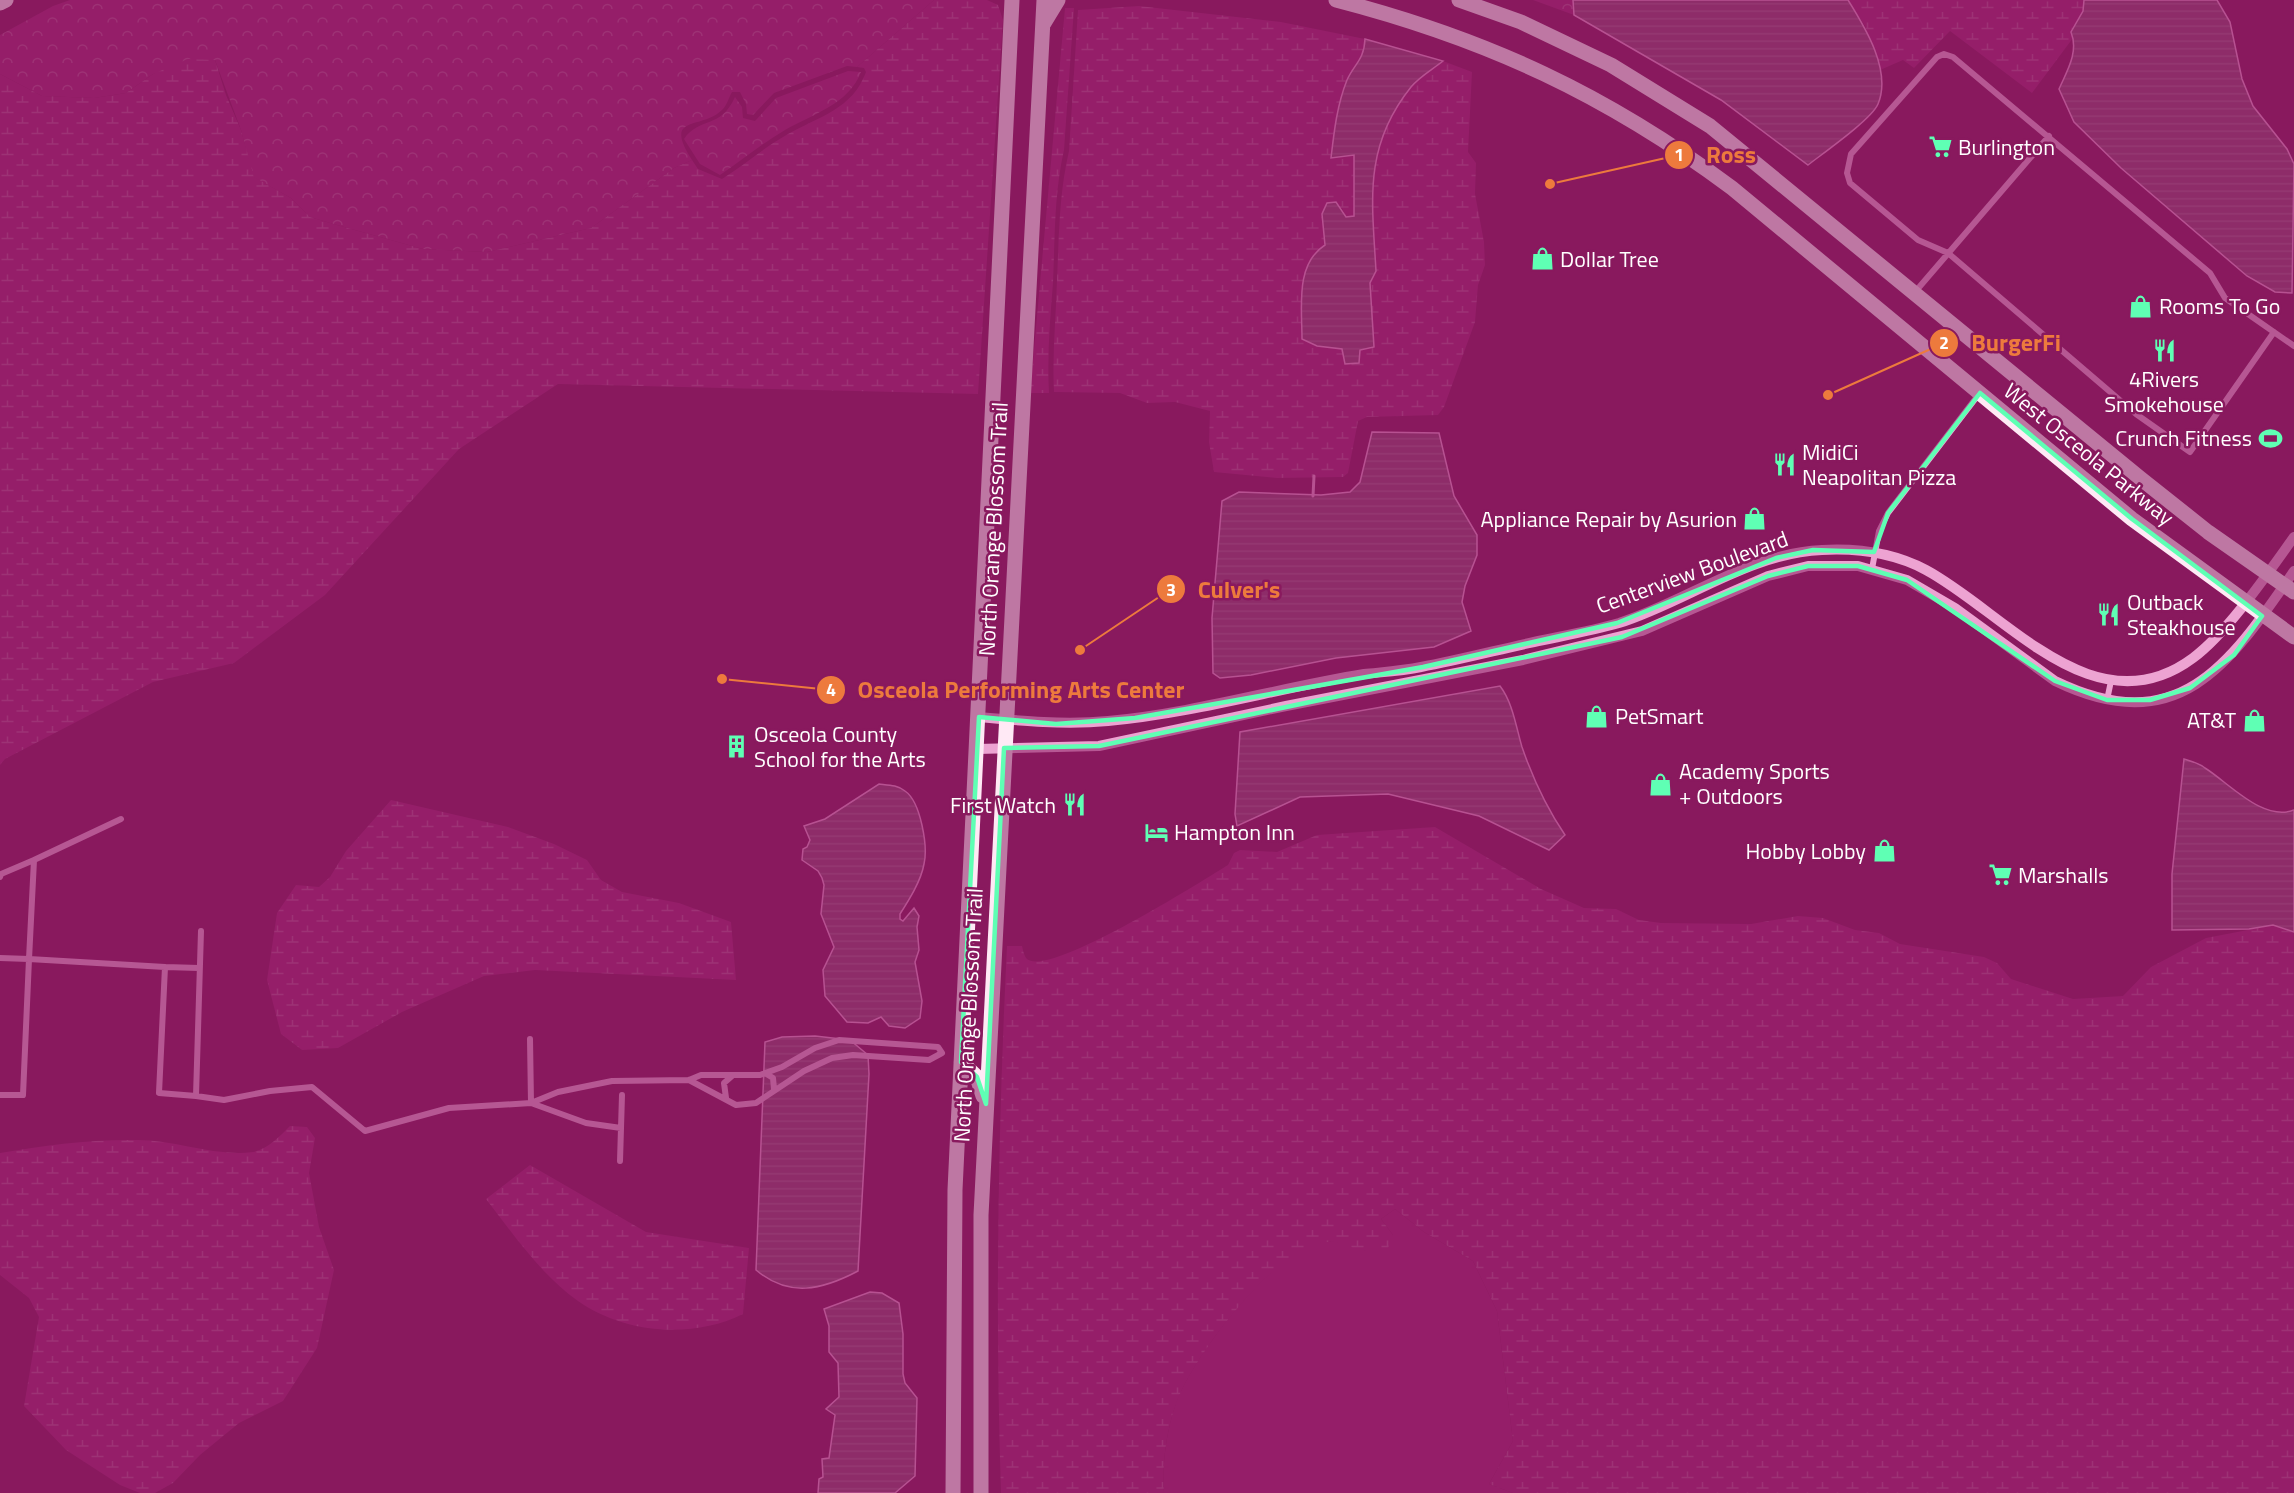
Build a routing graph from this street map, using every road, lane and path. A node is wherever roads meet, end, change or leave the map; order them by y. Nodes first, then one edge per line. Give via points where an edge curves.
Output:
1 (6, 0) edge
2 (1012, 0) edge
3 (1044, 0) edge
4 (1058, 0) edge
5 (1336, 0) edge
6 (1459, 0) edge
7 (0, 3) edge
8 (1043, 26) junction
9 (2049, 136) junction
10 (1948, 254) junction
11 (1915, 292) junction
12 (2274, 332) junction
13 (2294, 335) edge
14 (2287, 342) junction
15 (2294, 346) edge
16 (1980, 393) junction
17 (2294, 537) edge
18 (1875, 552) junction
19 (1872, 569) junction
20 (2294, 571) edge
21 (2267, 574) junction
22 (2289, 589) edge
23 (2244, 603) junction
24 (2262, 616) junction
25 (1635, 617) junction
26 (1641, 631) junction
27 (2294, 637) edge
28 (2111, 681) junction
29 (2107, 700) junction
30 (1188, 710) junction
31 (979, 717) junction
32 (1005, 719) junction
33 (1192, 725) junction
34 (1004, 748) junction
35 (977, 749) junction
36 (121, 819) dead end
37 (33, 860) junction
38 (0, 877) edge
39 (201, 931) dead end
40 (0, 958) edge
41 (29, 959) junction
42 (165, 967) junction
43 (199, 968) junction
44 (530, 1039) dead end
45 (961, 1062) junction
46 (765, 1073) junction
47 (732, 1075) junction
48 (689, 1080) junction
49 (774, 1089) junction
50 (0, 1095) edge
51 (196, 1095) junction
52 (622, 1095) dead end
53 (726, 1098) junction
54 (531, 1103) junction
55 (986, 1104) junction
56 (621, 1128) junction
57 (620, 1161) dead end
58 (955, 1493) edge
59 (981, 1493) edge

1 - 7 main road
2 - 31 main road, North Orange Blossom Trail
3 - 8 main road, North Orange Blossom Trail
4 - 8 main road
5 - 16 main road, West Osceola Parkway via 1416,22 1518,60 1636,122 1732,188
6 - 11 main road, West Osceola Parkway via 1521,22 1660,93 1749,155
8 - 32 main road, North Orange Blossom Trail
9 - 10 street
9 - 10 street via 1963,62 1944,54 1937,57 1851,154 1847,174 1850,183 1918,240
9 - 12 street via 2210,273 2225,298
10 - 11 street
10 - 12 street via 2136,414 2190,452
11 - 21 main road, West Osceola Parkway via 2140,478
12 - 14 street
13 - 14 street
14 - 15 street
16 - 18 street via 1888,513
16 - 23 main road, West Osceola Parkway via 2132,519
17 - 21 street, Centerview Boulevard
18 - 19 street
18 - 25 street, Centerview Boulevard via 1822,549 1776,558
18 - 28 street, Centerview Boulevard via 1926,570 2063,666
19 - 26 street, Centerview Boulevard via 1833,565 1786,570
19 - 29 street, Centerview Boulevard via 1930,592 2055,681
20 - 22 street, Centerview Boulevard
21 - 22 main road, West Osceola Parkway
21 - 23 street, Centerview Boulevard
22 - 24 street, Centerview Boulevard
23 - 24 main road, West Osceola Parkway
23 - 28 street, Centerview Boulevard via 2203,649 2181,666 2153,677
24 - 27 main road, West Osceola Parkway
24 - 29 street, Centerview Boulevard via 2234,655 2190,688 2150,700
25 - 26 street
25 - 30 street, Centerview Boulevard via 1424,667 1365,674
26 - 33 street, Centerview Boulevard via 1426,681
28 - 29 street
30 - 32 street, Centerview Boulevard via 1079,723
30 - 33 street
31 - 32 street, Centerview Boulevard
31 - 35 main road, North Orange Blossom Trail
32 - 34 main road, North Orange Blossom Trail
33 - 34 street, Centerview Boulevard via 1099,746
34 - 35 street, Centerview Boulevard
34 - 55 main road, North Orange Blossom Trail
35 - 45 main road, North Orange Blossom Trail
36 - 37 street
37 - 38 street
37 - 41 street
39 - 43 street
40 - 41 street
41 - 42 street
41 - 50 street via 23,1095
42 - 43 street
42 - 51 street via 159,1093
43 - 51 street
44 - 54 street
45 - 55 main road via 977,1077
45 - 58 main road, North Orange Blossom Trail via 955,1190
46 - 47 street
46 - 49 street via 773,1078
46 - 49 street via 840,1040 938,1047 942,1053 929,1060 853,1055 832,1058
47 - 48 street via 701,1075
47 - 53 street via 724,1083
48 - 53 street
48 - 54 street via 612,1081 558,1092
49 - 53 street via 756,1103 735,1105
51 - 54 street via 224,1100 270,1090 312,1087 365,1131 449,1108
52 - 56 street
54 - 56 street via 586,1123
55 - 59 main road, North Orange Blossom Trail via 979,1318
56 - 57 street

